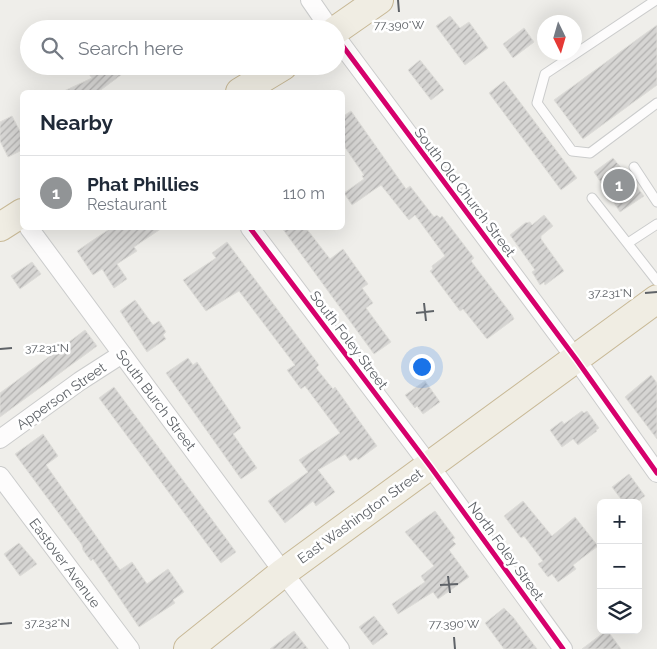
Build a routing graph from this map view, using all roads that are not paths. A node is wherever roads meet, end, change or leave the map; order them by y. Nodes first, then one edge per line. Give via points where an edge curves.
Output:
1 (310, 0) edge
2 (379, 0) edge
3 (656, 0) edge
4 (324, 20) edge
5 (345, 24) edge
6 (345, 49) edge
7 (267, 75) edge
8 (243, 90) edge
9 (657, 103) edge
10 (634, 168) dead end
11 (592, 198) dead end
12 (657, 202) edge
13 (657, 224) edge
14 (27, 230) edge
15 (252, 230) edge
16 (628, 243) junction
17 (657, 281) edge
18 (657, 299) edge
19 (122, 354) junction
20 (576, 359) junction
21 (0, 440) edge
22 (430, 466) junction
23 (657, 473) edge
24 (0, 476) edge
25 (284, 572) junction
26 (130, 649) edge
27 (188, 649) edge
28 (340, 649) edge
29 (564, 649) edge

1 - 4 street
2 - 5 highway
3 - 9 lane via 545,74 537,103 572,151 590,153
6 - 20 street, South Old Church Street
7 - 8 highway
10 - 12 lane
11 - 16 lane
13 - 16 lane
14 - 19 street, South Burch Street
15 - 22 street, South Foley Street
16 - 17 lane
18 - 20 highway, East Washington Street
19 - 21 street, Apperson Street
19 - 25 street, South Burch Street
20 - 22 highway, East Washington Street
20 - 23 street, South Old Church Street
22 - 25 highway, East Washington Street
22 - 29 street, North Foley Street
24 - 26 street, Eastover Avenue
25 - 27 highway, East Washington Street
25 - 28 street, South Burch Street

